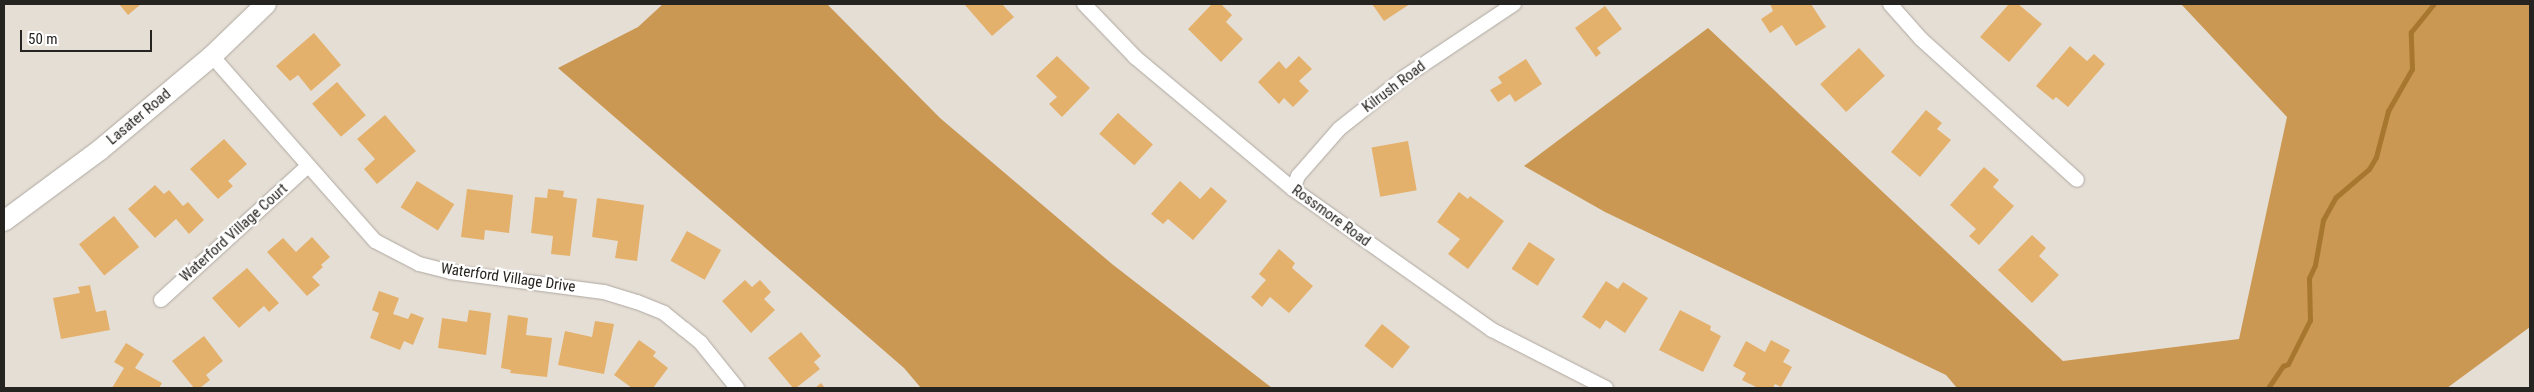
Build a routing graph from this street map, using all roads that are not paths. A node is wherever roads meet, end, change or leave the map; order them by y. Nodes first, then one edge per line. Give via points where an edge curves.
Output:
1 (266, 4) edge
2 (1084, 4) edge
3 (1514, 4) edge
4 (1890, 4) edge
5 (212, 56) junction
6 (308, 166) junction
7 (2077, 180) dead end
8 (1292, 189) junction
9 (4, 221) edge
10 (161, 300) dead end
11 (737, 388) edge
12 (1606, 388) edge

1 - 5 street, Lasater Road
2 - 8 street, Rossmore Road via 1135,57
3 - 8 street, Kilrush Road via 1406,76 1339,129 1298,176
4 - 7 street via 1921,39
5 - 6 street, Waterford Village Drive
5 - 9 street, Lasater Road via 100,150
6 - 10 street, Waterford Village Court
6 - 11 street, Waterford Village Drive via 375,241 396,253 419,264 450,272 604,292 637,302 664,313 701,343
8 - 12 street, Rossmore Road via 1492,330

